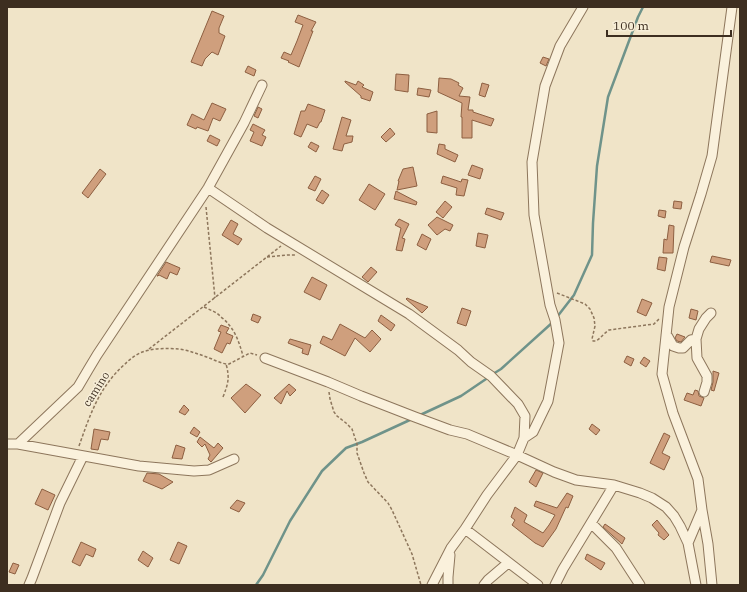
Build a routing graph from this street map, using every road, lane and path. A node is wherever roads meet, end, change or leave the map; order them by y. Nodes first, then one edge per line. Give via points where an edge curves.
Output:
1 (583, 7) edge
2 (732, 7) edge
3 (262, 85) dead end
4 (208, 188) junction
5 (206, 207) dead end
6 (288, 241) junction
7 (297, 255) dead end
8 (267, 257) junction
9 (547, 289) junction
10 (215, 298) junction
11 (204, 307) junction
12 (669, 307) junction
13 (711, 313) dead end
14 (666, 335) junction
15 (696, 339) junction
16 (147, 350) junction
17 (243, 356) junction
18 (265, 358) joint
19 (226, 364) junction
20 (328, 382) junction
21 (704, 392) dead end
22 (223, 397) dead end
23 (524, 438) junction
24 (7, 444) edge
25 (18, 444) junction
26 (79, 455) junction
27 (517, 455) junction
28 (234, 459) dead end
29 (614, 485) junction
30 (702, 510) junction
31 (591, 523) junction
32 (465, 529) junction
33 (688, 543) junction
34 (451, 548) junction
35 (508, 563) junction
36 (29, 585) edge
37 (421, 585) edge
38 (432, 585) edge
39 (448, 585) edge
40 (484, 585) edge
41 (538, 585) edge
42 (555, 585) edge
43 (640, 585) edge
44 (696, 585) edge
45 (712, 585) edge

1 - 9 street via 560,46 544,86 532,162 534,215
2 - 12 street via 712,156 684,247
3 - 4 street
4 - 6 street
4 - 25 street via 78,387
5 - 10 path
6 - 8 path
6 - 23 street via 409,314 491,376 518,404 525,416
7 - 8 path
8 - 10 path
9 - 12 path via 585,304 590,309 595,326 593,341 601,338 609,330 654,324
9 - 23 street via 559,343 548,401 533,432
10 - 11 path
11 - 16 path
11 - 17 path via 221,316 231,328 239,341
12 - 14 street
13 - 15 street
14 - 15 street via 673,346 679,348
14 - 30 street via 662,374 673,413 698,479
15 - 21 street via 697,358 707,376
16 - 19 path, camino via 188,351
16 - 26 path, camino via 130,359 109,380 91,413
17 - 18 path via 250,353
17 - 19 path
18 - 20 street
19 - 22 path via 229,378
20 - 27 street
20 - 37 path via 334,412 352,429 364,473 368,482 392,510 412,554
23 - 27 street
24 - 25 street
25 - 26 street
26 - 28 street via 139,466 194,471 209,470
26 - 36 street
27 - 29 street via 576,480
27 - 32 street
29 - 31 street
29 - 33 street via 652,498 666,507 674,516
30 - 33 street
30 - 45 street
31 - 42 street
31 - 43 street via 616,548
32 - 34 street
32 - 35 street
33 - 44 street
34 - 38 street
34 - 39 street
35 - 40 street
35 - 41 street

